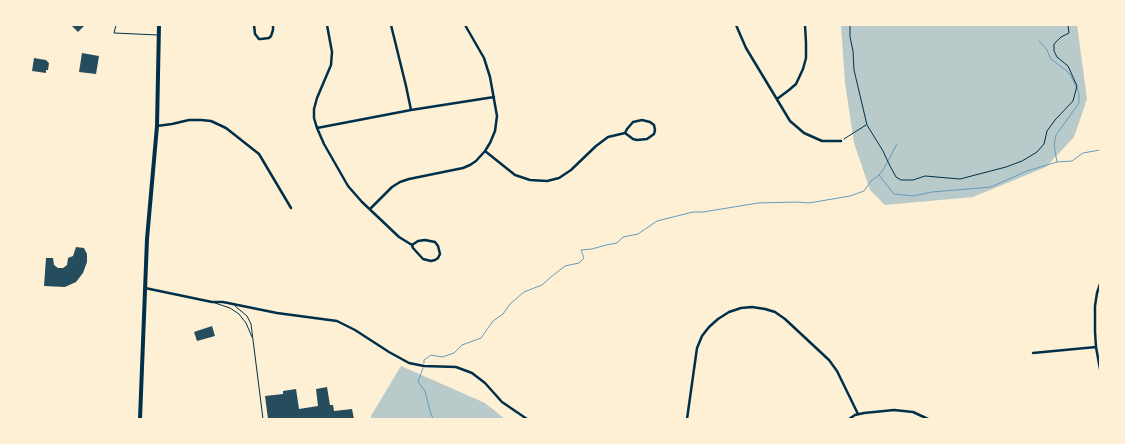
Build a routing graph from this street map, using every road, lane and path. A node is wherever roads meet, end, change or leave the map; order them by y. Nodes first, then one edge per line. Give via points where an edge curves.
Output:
1 (116, 25) edge
2 (159, 25) edge
3 (254, 25) edge
4 (273, 25) edge
5 (327, 25) edge
6 (391, 25) edge
7 (465, 25) edge
8 (736, 25) edge
9 (805, 25) edge
10 (850, 25) edge
11 (1068, 25) edge
12 (159, 35) junction
13 (494, 97) junction
14 (777, 99) junction
15 (411, 110) junction
16 (867, 125) junction
17 (157, 126) junction
18 (317, 128) junction
19 (626, 133) junction
20 (841, 141) joint
21 (485, 151) junction
22 (291, 208) dead end
23 (370, 209) junction
24 (412, 245) junction
25 (1100, 284) edge
26 (144, 288) junction
27 (212, 302) junction
28 (233, 304) junction
29 (253, 340) junction
30 (1096, 347) junction
31 (1033, 353) dead end
32 (1100, 368) edge
33 (858, 414) junction
34 (140, 419) edge
35 (263, 419) edge
36 (527, 419) edge
37 (687, 419) edge
38 (849, 419) edge
39 (928, 419) edge

1 - 12 lane via 114,32
2 - 12 main road
3 - 4 street via 254,34 261,39 271,36
5 - 18 street via 331,65 314,109
6 - 15 street
7 - 13 street via 484,58
8 - 14 street
9 - 14 street via 803,69 796,84
10 - 16 path via 854,70
11 - 16 path via 1070,33 1061,36 1054,44 1054,51 1068,66 1077,86 1073,101 1047,131 1044,144 1022,161 960,178 925,176 901,180 896,177
12 - 17 main road
13 - 15 street
13 - 21 street via 495,131
14 - 20 street via 790,121 804,133 822,141
15 - 18 street
16 - 20 path
17 - 22 street via 201,120 226,128 259,154
17 - 26 main road
18 - 23 street via 348,186
19 - 19 street via 633,122 642,120 654,125 655,130 654,134 642,140 633,139
19 - 21 street via 608,137 572,170 547,181 515,175
21 - 23 street via 463,168 400,182
23 - 24 street
24 - 24 street via 425,240 436,242 440,254 435,260 423,259
25 - 30 street via 1095,306
26 - 27 street
26 - 34 main road
27 - 28 street
27 - 29 lane via 239,314
28 - 29 lane via 242,310 251,324
28 - 36 street via 337,322 409,363 461,368 475,375 502,402
29 - 35 lane
30 - 31 street
30 - 32 street
33 - 37 street via 830,360 775,312 752,307 729,312 702,336 697,348
33 - 38 street
33 - 39 street via 900,410

